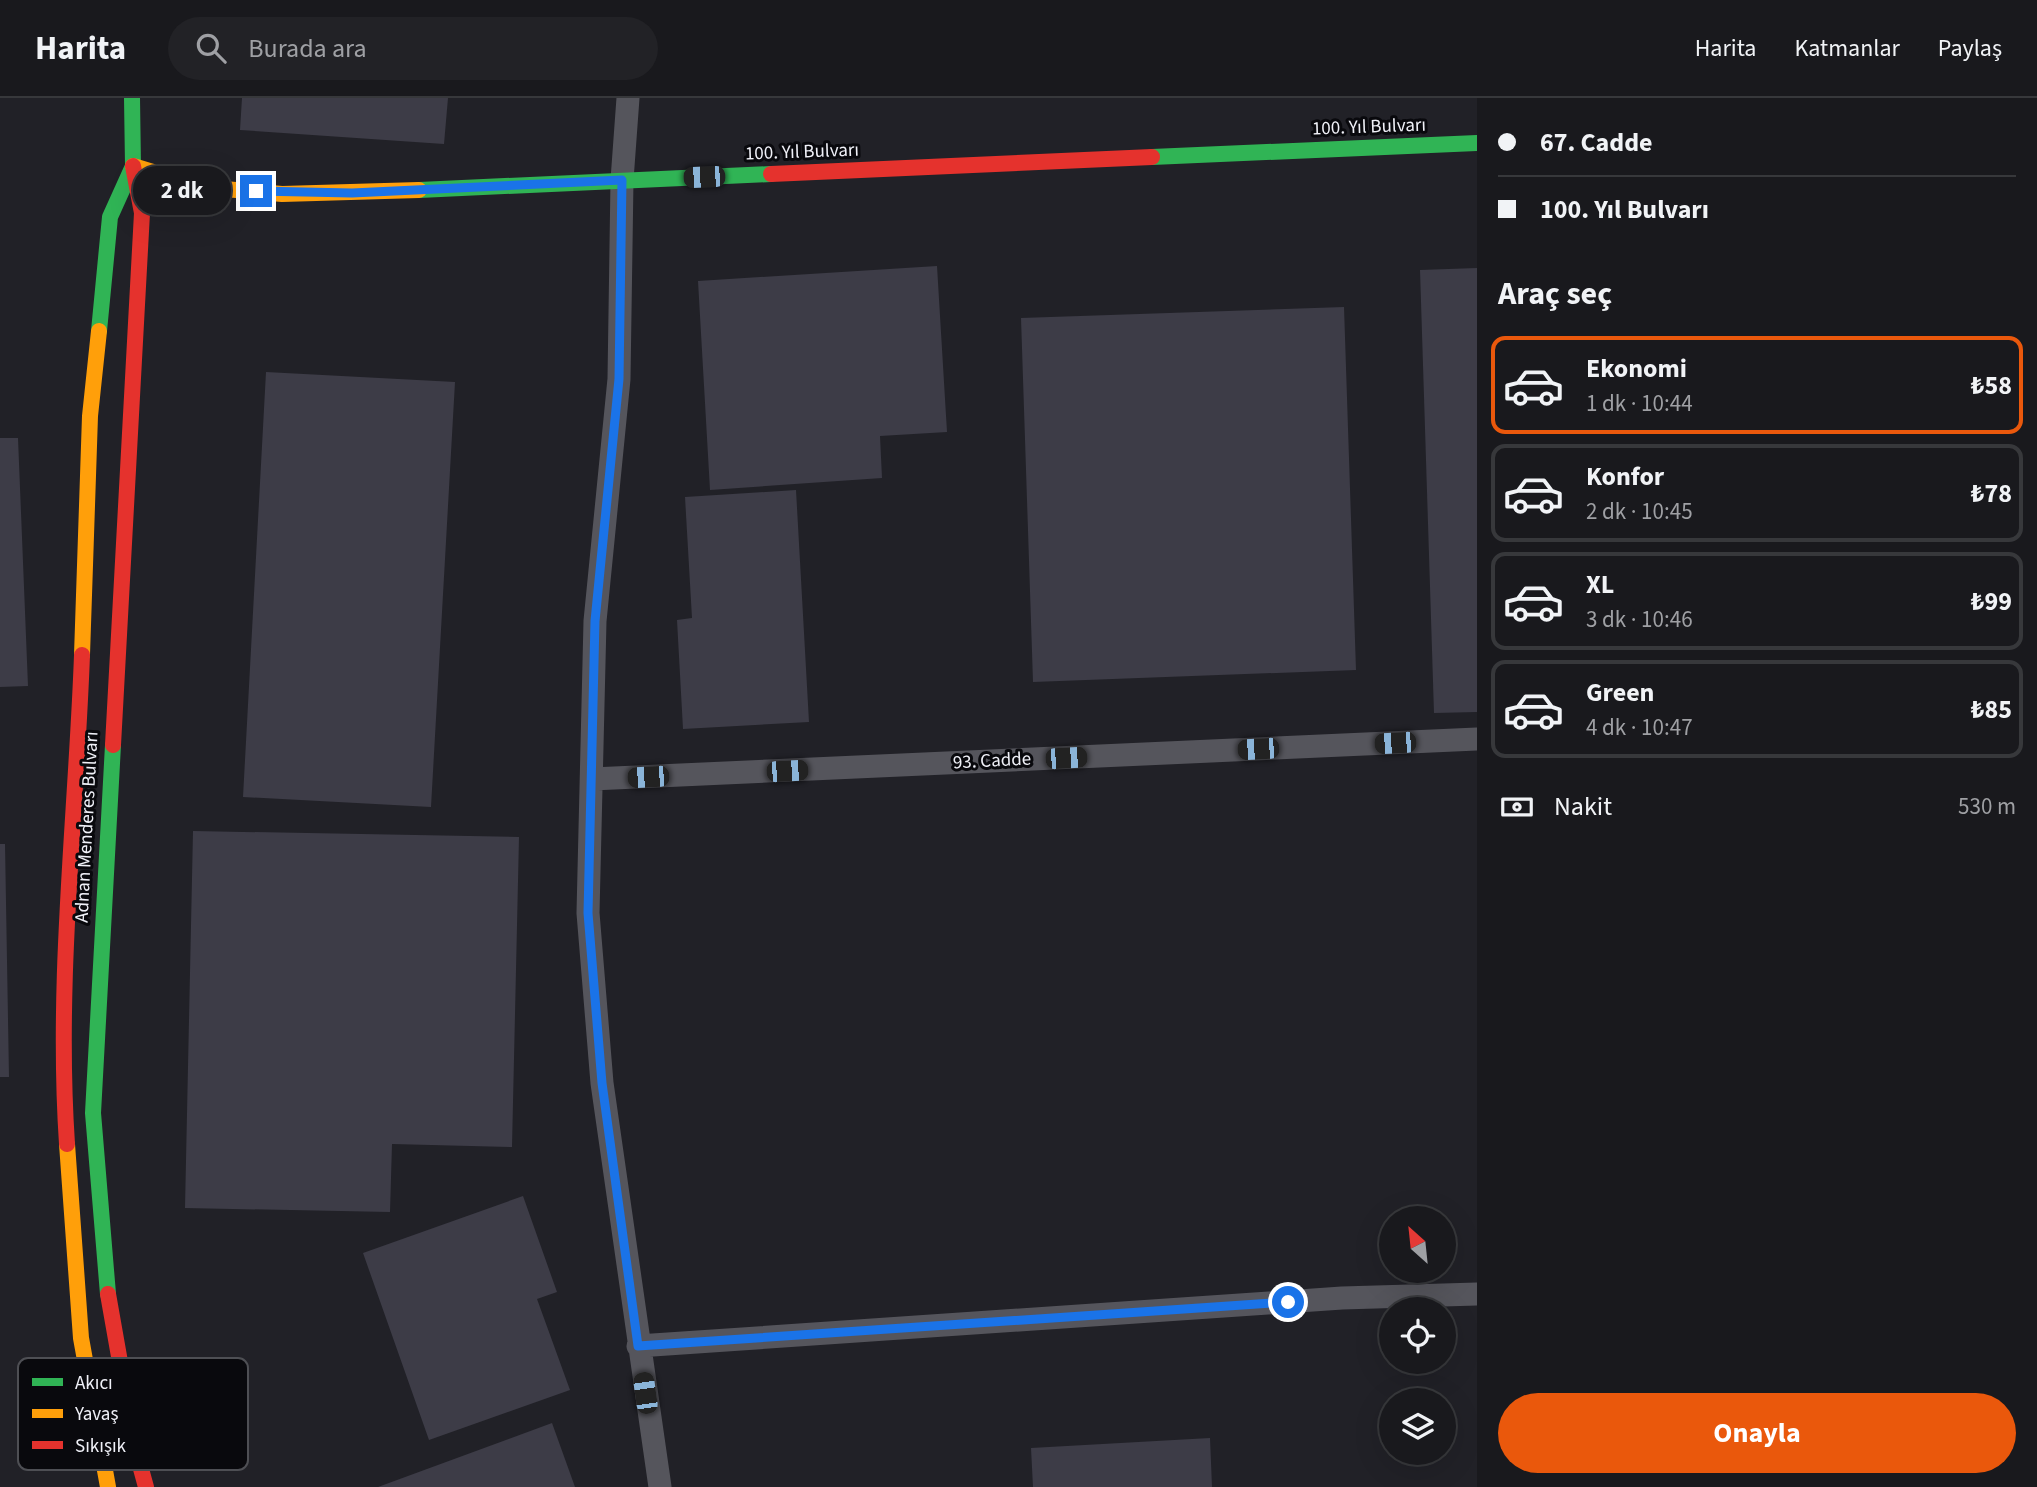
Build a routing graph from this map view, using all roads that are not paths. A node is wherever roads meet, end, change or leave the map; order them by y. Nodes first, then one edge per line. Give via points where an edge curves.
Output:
1 (132, 98) edge
2 (628, 98) edge
3 (1477, 143) edge
4 (133, 166) junction
5 (622, 180) junction
6 (1477, 739) edge
7 (592, 779) junction
8 (1477, 1294) edge
9 (638, 1346) junction
10 (85, 1358) edge
11 (119, 1358) edge
12 (141, 1470) edge
13 (146, 1487) edge
14 (660, 1487) edge

1 - 4 street, Adnan Menderes Bulvarı
2 - 5 street
3 - 5 street, 100. Yıl Bulvarı
4 - 5 street, 100. Yıl Bulvarı via 202,187 282,194
4 - 10 street via 110,217 90,416 80,708 64,964 63,1081
4 - 11 street, Adnan Menderes Bulvarı via 142,214 93,1113 108,1293
5 - 7 street via 619,379 595,621
6 - 7 street, 93. Cadde
7 - 9 street via 590,939 602,1083
8 - 9 street via 1342,1298
9 - 14 street
12 - 13 street, Adnan Menderes Bulvarı

